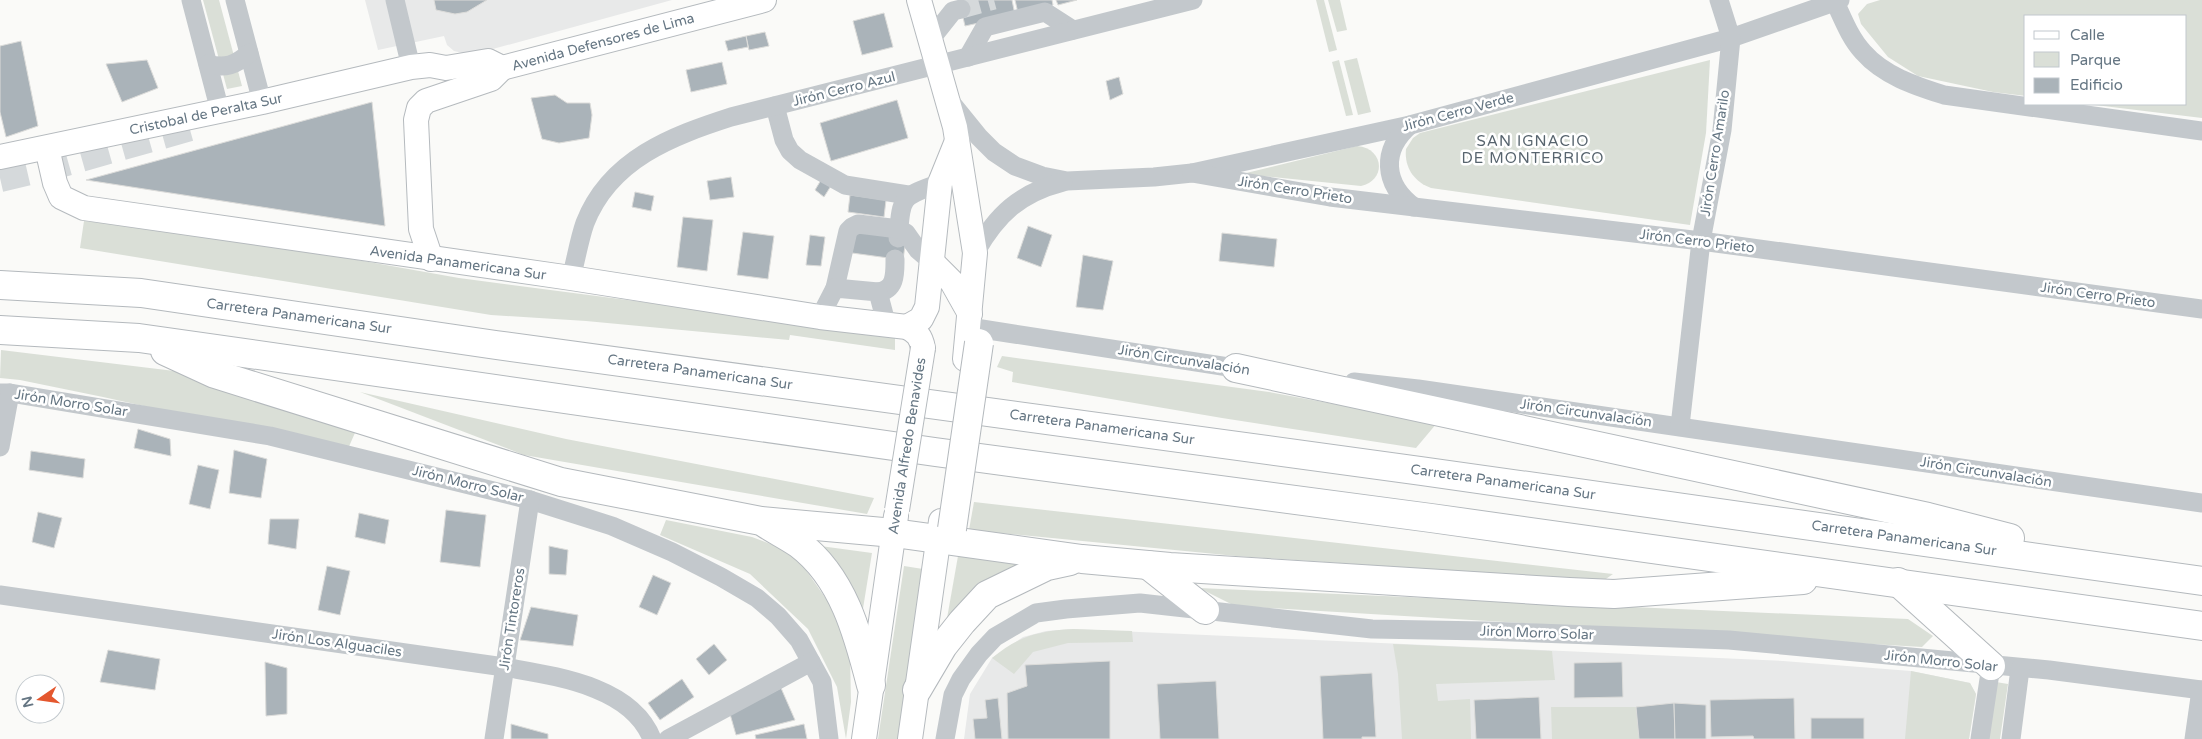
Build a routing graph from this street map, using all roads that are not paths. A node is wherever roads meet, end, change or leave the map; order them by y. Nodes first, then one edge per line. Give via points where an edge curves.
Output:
1 (191, 0) edge
2 (235, 0) edge
3 (395, 0) edge
4 (764, 0) edge
5 (919, 0) edge
6 (1193, 0) edge
7 (1719, 0) edge
8 (1837, 1) edge
9 (961, 9) tunnel mouth
10 (1731, 38) junction
11 (930, 40) junction
12 (249, 53) junction
13 (208, 64) junction
14 (937, 65) junction
15 (412, 67) junction
16 (502, 68) junction
17 (946, 95) junction
18 (262, 102) junction
19 (775, 106) junction
20 (220, 111) junction
21 (1410, 125) junction
22 (2202, 131) edge
23 (956, 141) junction
24 (47, 148) junction
25 (0, 157) edge
26 (1192, 173) junction
27 (1067, 181) junction
28 (940, 183) junction
29 (908, 196) junction
30 (1414, 207) junction
31 (898, 234) junction
32 (1701, 241) junction
33 (975, 253) junction
34 (431, 259) junction
35 (895, 259) dead end
36 (932, 262) junction
37 (571, 278) junction
38 (0, 285) edge
39 (835, 288) junction
40 (878, 292) junction
41 (2202, 310) edge
42 (820, 317) junction
43 (897, 327) junction
44 (1, 331) edge
45 (973, 334) junction
46 (139, 338) junction
47 (1236, 368) junction
48 (5, 393) edge
49 (1680, 426) junction
50 (0, 447) edge
51 (530, 500) junction
52 (2202, 503) edge
53 (761, 521) junction
54 (895, 522) junction
55 (946, 532) junction
56 (1082, 559) junction
57 (1148, 565) junction
58 (2137, 571) junction
59 (1858, 576) junction
60 (2202, 581) edge
61 (1898, 582) junction
62 (0, 595) edge
63 (1206, 610) junction
64 (2202, 626) edge
65 (811, 662) junction
66 (1991, 666) junction
67 (504, 667) junction
68 (2020, 669) junction
69 (871, 685) junction
70 (918, 690) junction
71 (2202, 690) edge
72 (494, 739) edge
73 (652, 739) edge
74 (668, 739) edge
75 (829, 739) edge
76 (864, 739) edge
77 (910, 739) edge
78 (944, 739) edge
79 (1980, 739) edge
80 (2011, 739) edge
81 (2194, 739) edge

1 - 13 street
2 - 12 street
3 - 15 street
4 - 16 main road, Avenida Defensores de Lima
5 - 11 main road
6 - 14 street, Jirón Cerro Azul
7 - 10 street, Jirón Cerro Amarilo
8 - 10 street, Jirón Cerro Verde
8 - 22 street via 1847,29 1864,53 1907,83 1944,95
9 - 11 street via 953,11
10 - 21 street, Jirón Cerro Verde
10 - 32 street, Jirón Cerro Amarilo via 1722,130
11 - 14 main road
12 - 13 street via 230,66
12 - 18 street
13 - 20 street
14 - 17 main road
14 - 19 street, Jirón Cerro Azul
15 - 16 main road, Avenida Defensores de Lima via 430,65 446,68 488,61
15 - 18 main road, Cristobal de Peralta Sur
16 - 34 main road via 491,79 426,101 419,108 416,120 421,230
17 - 23 main road
17 - 27 street, Jirón Cerro Verde via 994,152 1015,166
18 - 20 main road, Cristobal de Peralta Sur
19 - 29 street via 784,140 800,160 845,185
19 - 37 street, Jirón Cerro Azul via 705,126 632,160 617,174 590,214
20 - 24 main road, Cristobal de Peralta Sur
21 - 26 street, Jirón Cerro Verde
21 - 30 street via 1396,141 1389,162 1398,193
23 - 28 main road
23 - 33 main road
24 - 25 main road, Cristobal de Peralta Sur
24 - 34 main road, Avenida Panamericana Sur via 55,183 62,197 84,208
26 - 27 street, Jirón Cerro Verde
26 - 30 street, Jirón Cerro Prieto via 1330,197
27 - 33 street, Jirón Cerro Verde via 1044,187 1022,198 987,231
28 - 29 street
28 - 36 main road
29 - 31 street via 903,201
30 - 32 street, Jirón Cerro Prieto
31 - 36 street via 906,233
31 - 39 street via 858,224 852,226 848,231
32 - 41 street, Jirón Cerro Prieto
32 - 49 street, Jirón Cerro Amarilo
33 - 45 main road
34 - 37 main road, Avenida Panamericana Sur
35 - 40 street via 895,279 890,287
36 - 43 main road via 927,307 921,319
36 - 45 main road via 952,282
37 - 42 main road, Avenida Panamericana Sur
38 - 58 highway, Carretera Panamericana Sur via 141,293 516,348 1029,416
39 - 40 street
39 - 42 street
40 - 43 street
42 - 43 main road, Avenida Panamericana Sur
43 - 54 main road, Avenida Alfredo Benavides, bridge via 916,332 922,339 923,348
44 - 46 highway
45 - 47 street, Jirón Circunvalación
45 - 55 highway, bridge
46 - 53 highway via 215,374 561,482
46 - 59 highway via 935,452
47 - 49 street, Jirón Circunvalación via 1418,389
47 - 58 highway via 1928,516
48 - 50 street
48 - 51 street, Jirón Morro Solar via 270,436
49 - 52 street, Jirón Circunvalación
51 - 65 street, Jirón Morro Solar via 612,526 721,576 757,598 778,616 799,640
51 - 67 street, Jirón Tintoreros
53 - 54 highway
53 - 69 highway via 800,545 828,574 847,607
54 - 55 highway
54 - 69 main road, Avenida Alfredo Benavides
55 - 56 highway
55 - 70 main road
56 - 57 highway
56 - 70 highway via 1046,566 987,595 943,646
57 - 59 highway via 1614,594
57 - 63 highway
58 - 60 highway, Carretera Panamericana Sur
59 - 61 highway
61 - 64 highway
61 - 66 highway
62 - 67 street, Jirón Los Alguaciles
63 - 66 street, Jirón Morro Solar via 1372,629 1729,640
63 - 78 street, Jirón Morro Solar via 1140,603 1036,613 995,637 979,654 953,696
65 - 74 street
65 - 75 street, Jirón Morro Solar via 822,682
66 - 68 street, Jirón Morro Solar
66 - 79 street
67 - 72 street, Jirón Tintoreros
67 - 73 street, Jirón Los Alguaciles via 571,680 607,694 631,711
68 - 71 street, Jirón Morro Solar
68 - 80 street
69 - 76 main road, Avenida Alfredo Benavides
70 - 77 main road
71 - 81 street

